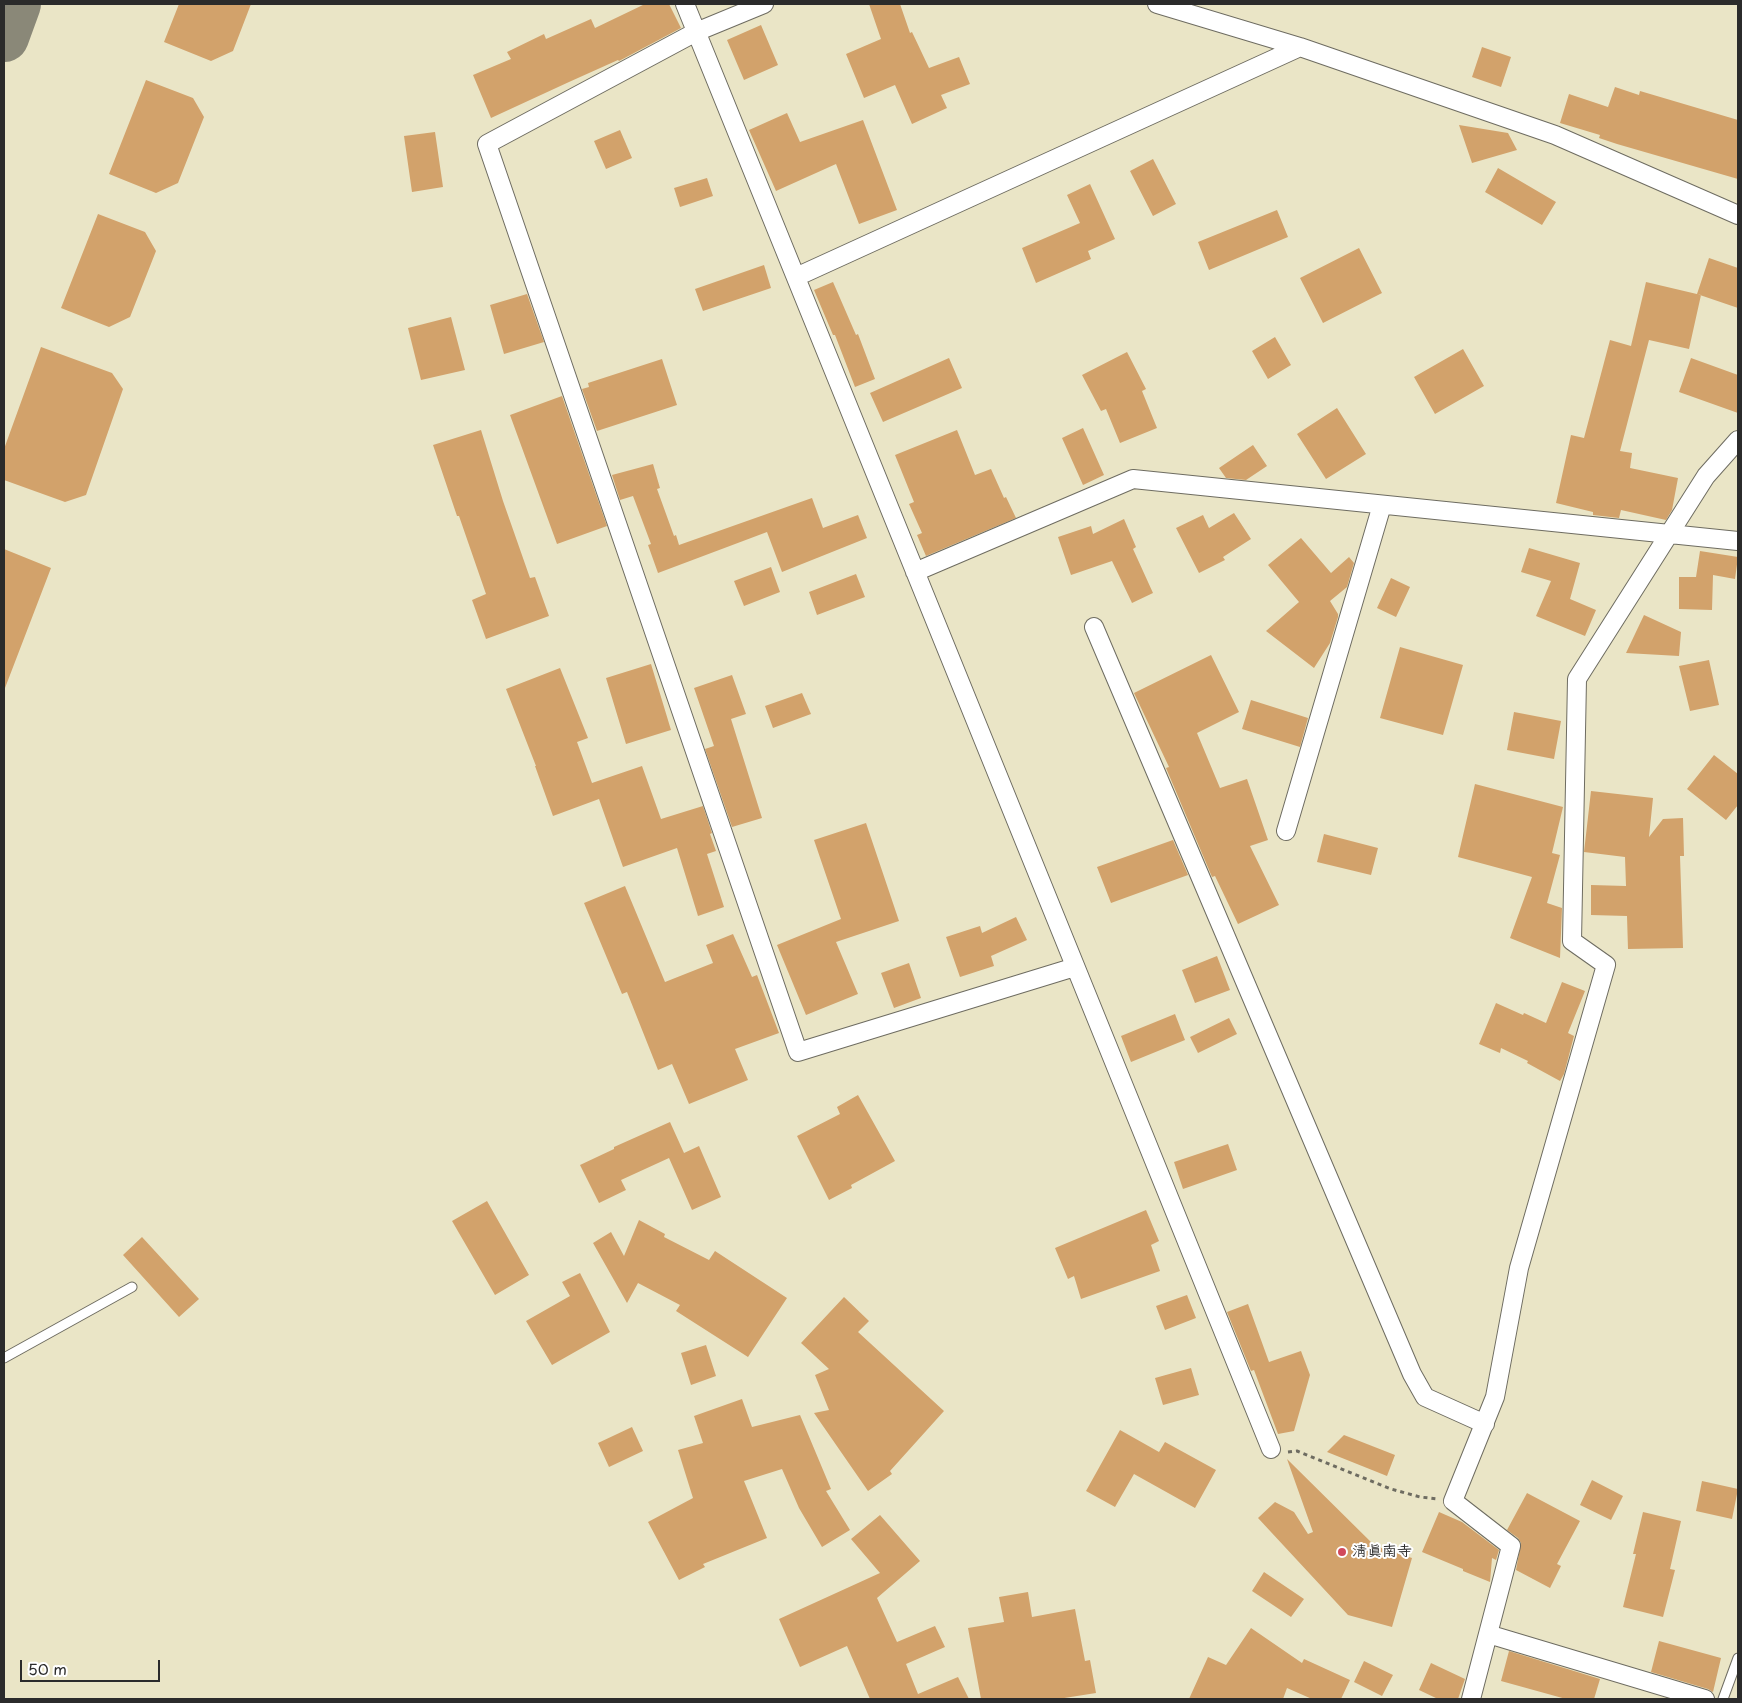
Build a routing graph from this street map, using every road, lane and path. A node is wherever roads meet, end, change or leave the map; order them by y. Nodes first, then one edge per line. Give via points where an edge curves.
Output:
1 (685, 4) edge
2 (764, 4) edge
3 (1157, 4) edge
4 (696, 32) junction
5 (1300, 47) junction
6 (1738, 215) edge
7 (796, 277) junction
8 (1738, 440) edge
9 (1382, 505) junction
10 (1669, 534) junction
11 (1738, 541) edge
12 (915, 572) junction
13 (1094, 627) dead end
14 (1286, 831) dead end
15 (1075, 967) junction
16 (132, 1287) dead end
17 (4, 1358) edge
18 (1485, 1424) junction
19 (1271, 1449) joint
20 (1453, 1501) junction
21 (1488, 1634) junction
22 (1738, 1658) edge
23 (1472, 1699) edge
24 (1705, 1699) edge
25 (1723, 1699) edge

1 - 4 street
2 - 4 street
3 - 5 street
4 - 7 street
4 - 15 street via 487,144 798,1052
5 - 6 street via 1555,136
5 - 7 street
7 - 12 street
8 - 10 street via 1706,476
9 - 10 street
9 - 12 street via 1133,479
9 - 14 street
10 - 11 street
10 - 18 street via 1577,679 1572,941 1606,965 1519,1268 1495,1397
12 - 15 street
13 - 18 street via 1412,1374 1425,1397
15 - 19 street
16 - 17 lane
18 - 20 street
19 - 20 path via 1280,1453 1297,1451 1391,1489
20 - 21 street via 1511,1546
21 - 23 street
21 - 24 street
22 - 25 lane

